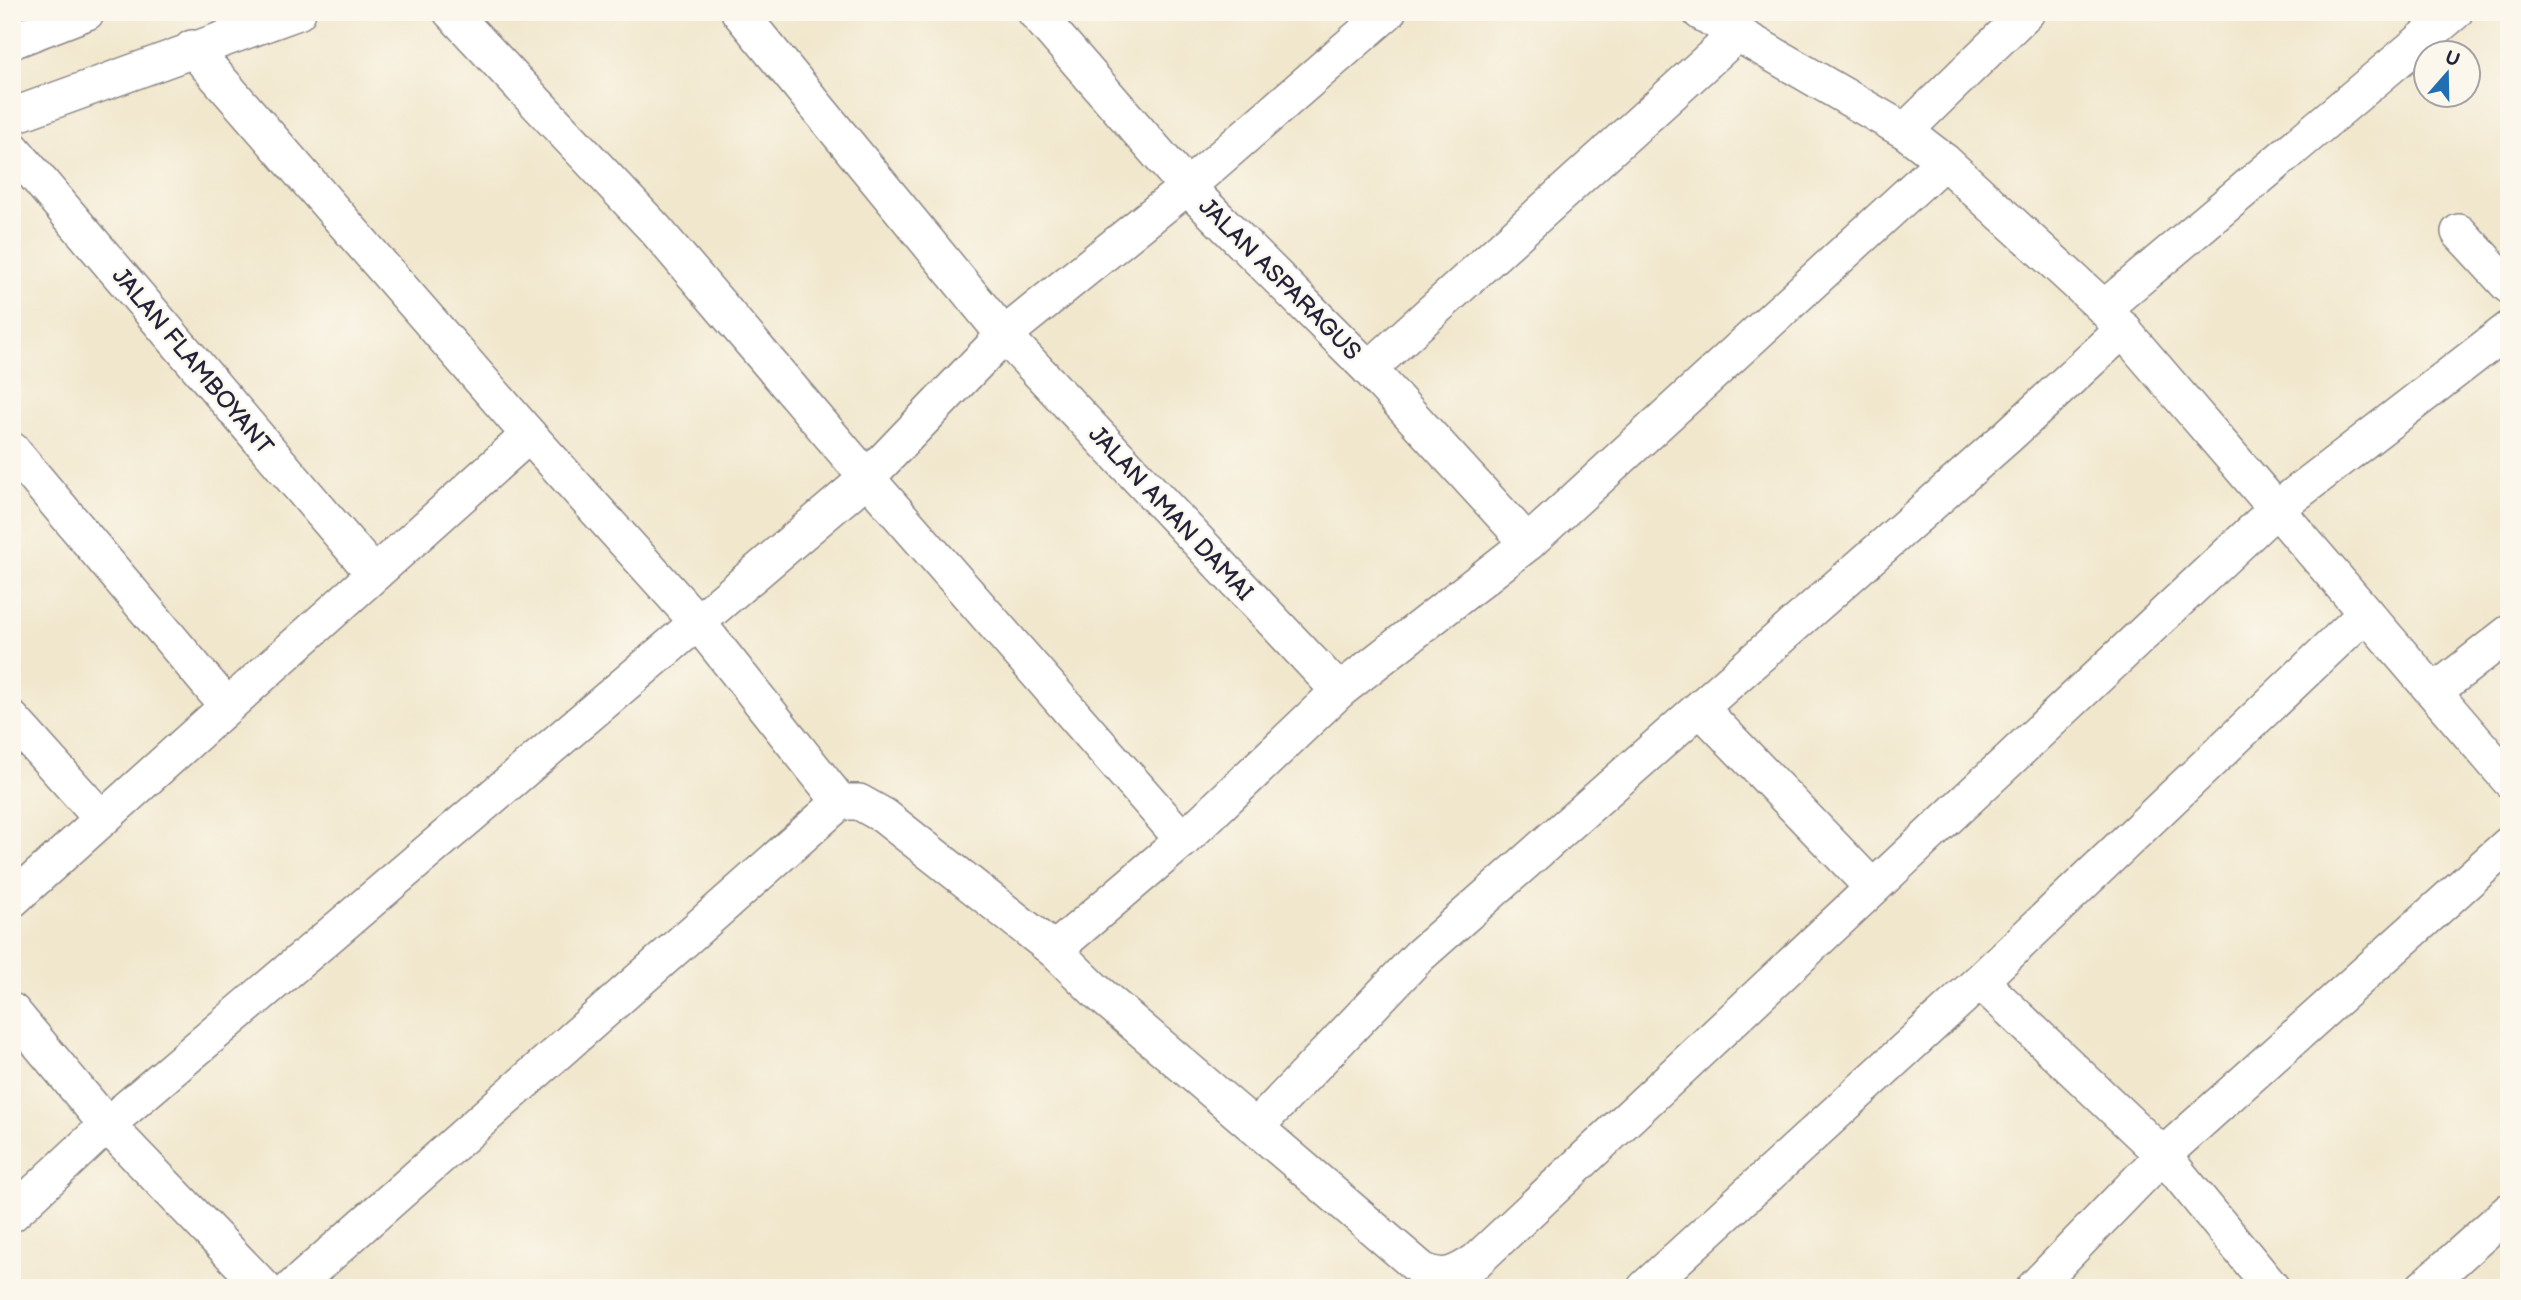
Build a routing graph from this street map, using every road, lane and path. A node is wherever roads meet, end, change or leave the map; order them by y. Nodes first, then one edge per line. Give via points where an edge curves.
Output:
1 (298, 12) edge
2 (451, 12) edge
3 (738, 12) edge
4 (1035, 12) edge
5 (1388, 12) edge
6 (1700, 12) edge
7 (2027, 12) edge
8 (2455, 12) edge
9 (66, 16) edge
10 (1736, 35) junction
11 (12, 41) edge
12 (192, 48) junction
13 (12, 116) edge
14 (1905, 131) junction
15 (12, 148) edge
16 (1944, 161) junction
17 (1187, 187) junction
18 (2459, 232) dead end
19 (2509, 286) edge
20 (2114, 319) junction
21 (2509, 330) edge
22 (1004, 335) junction
23 (1369, 369) junction
24 (529, 435) junction
25 (12, 450) edge
26 (867, 478) junction
27 (2275, 510) junction
28 (1528, 543) junction
29 (374, 574) junction
30 (2365, 614) junction
31 (699, 624) junction
32 (2509, 633) edge
33 (1339, 691) junction
34 (2434, 692) junction
35 (227, 706) junction
36 (1700, 708) junction
37 (12, 719) edge
38 (2509, 780) edge
39 (840, 802) junction
40 (102, 819) junction
41 (1184, 840) junction
42 (2509, 844) edge
43 (1872, 887) junction
44 (12, 900) edge
45 (1054, 950) junction
46 (1980, 981) junction
47 (12, 1011) edge
48 (107, 1125) junction
49 (1256, 1127) junction
50 (2163, 1155) junction
51 (2509, 1211) edge
52 (12, 1214) edge
53 (264, 1288) edge
54 (292, 1288) edge
55 (1644, 1288) edge
56 (2034, 1288) edge
57 (2272, 1288) edge
58 (2423, 1288) edge

1 - 12 street
2 - 26 street via 656,230
3 - 22 street, JALAN AMAN DAMAI
4 - 17 street, JALAN ASPARAGUS
5 - 17 street
6 - 10 street
7 - 14 street
8 - 20 street
9 - 11 street
10 - 14 street
10 - 23 street
12 - 13 street
12 - 24 street
14 - 16 street
15 - 29 street, JALAN FLAMBOYANT
16 - 20 street
16 - 28 street
17 - 22 street
17 - 23 street, JALAN ASPARAGUS
18 - 19 street
20 - 27 street
20 - 36 street
21 - 27 street
22 - 26 street
22 - 33 street, JALAN AMAN DAMAI
23 - 28 street, JALAN ASPARAGUS
24 - 29 street
24 - 31 street
25 - 35 street
26 - 31 street
26 - 41 street
27 - 30 street
27 - 43 street
28 - 33 street
29 - 35 street
30 - 34 street
30 - 46 street
31 - 39 street
31 - 48 street
32 - 34 street
33 - 41 street
34 - 38 street
35 - 40 street
36 - 43 street
36 - 49 street via 1419,956
37 - 40 street
39 - 45 street via 859,802 884,816
39 - 54 street
40 - 44 street
41 - 45 street
42 - 50 street
43 - 49 street via 1476,1261 1454,1276 1433,1276 1422,1270
45 - 49 street
46 - 50 street
46 - 55 street
47 - 48 street
48 - 52 street
48 - 53 street
50 - 56 street
50 - 57 street
51 - 58 street

